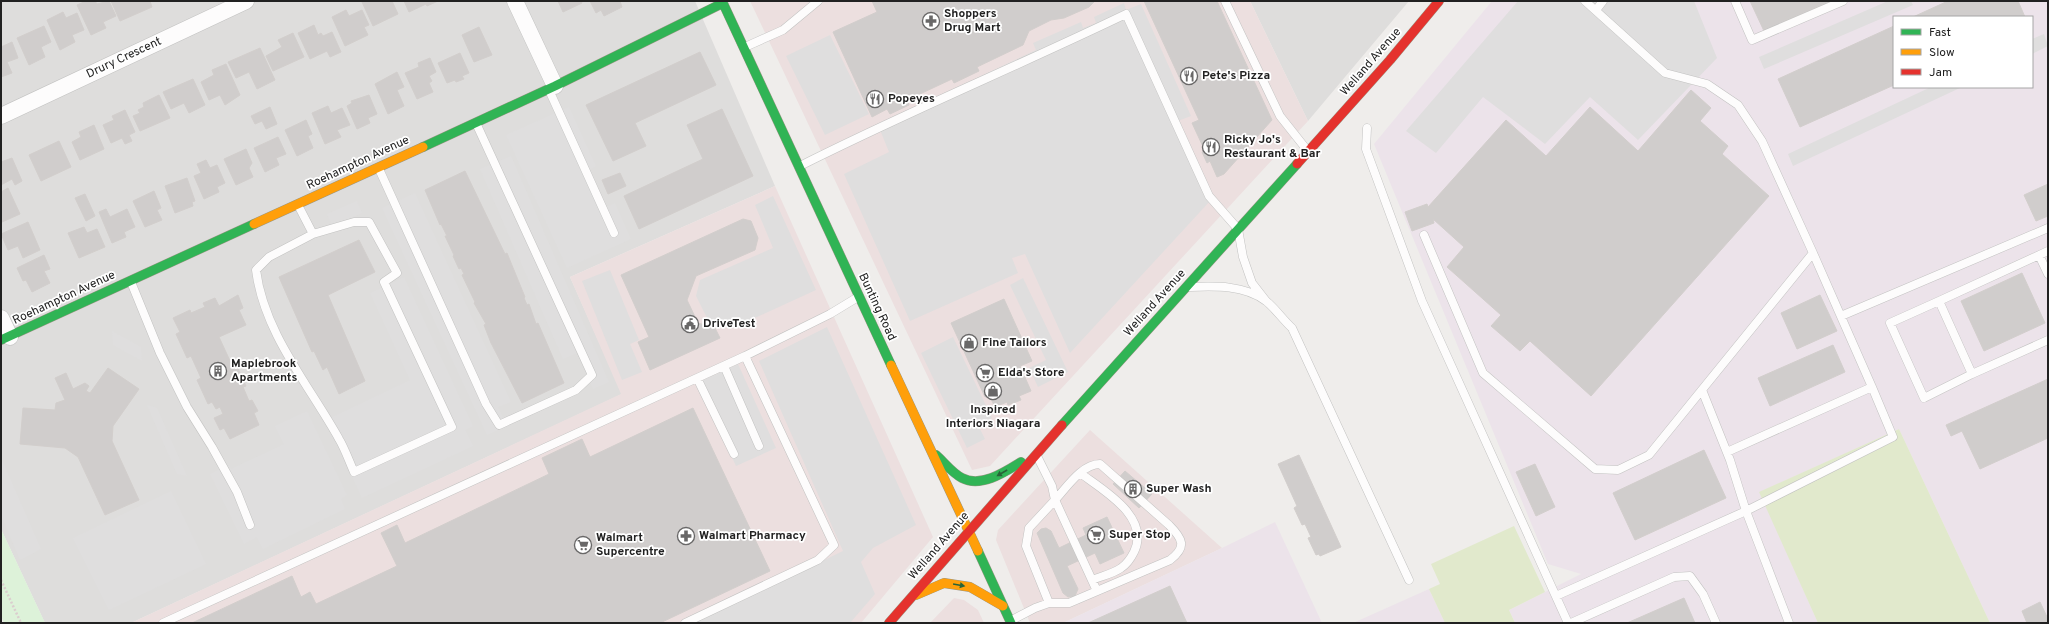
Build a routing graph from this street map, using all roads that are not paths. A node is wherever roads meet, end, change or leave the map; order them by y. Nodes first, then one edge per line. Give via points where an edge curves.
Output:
1 (246, 1) edge
2 (515, 1) edge
3 (818, 1) edge
4 (1225, 1) edge
5 (1439, 1) edge
6 (1585, 1) edge
7 (1603, 1) edge
8 (1734, 1) edge
9 (1843, 1) edge
10 (724, 2) edge
11 (1596, 10) junction
12 (744, 48) junction
13 (551, 87) junction
14 (1, 116) edge
15 (476, 122) junction
16 (1367, 128) dead end
17 (1308, 151) junction
18 (799, 166) junction
19 (378, 167) junction
20 (297, 204) junction
21 (2048, 228) edge
22 (1238, 229) junction
23 (614, 233) dead end
24 (313, 234) junction
25 (1424, 235) dead end
26 (2048, 251) edge
27 (1813, 253) junction
28 (2039, 255) junction
29 (2048, 274) edge
30 (131, 281) junction
31 (1186, 287) junction
32 (859, 296) junction
33 (1266, 301) junction
34 (1939, 301) junction
35 (1841, 316) junction
36 (1, 318) edge
37 (5, 338) edge
38 (2048, 340) edge
39 (745, 356) junction
40 (724, 366) junction
41 (1972, 374) junction
42 (697, 378) junction
43 (1872, 387) junction
44 (1702, 390) junction
45 (759, 446) dead end
46 (931, 451) junction
47 (1727, 452) junction
48 (734, 454) dead end
49 (1036, 454) junction
50 (1080, 473) junction
51 (1055, 500) junction
52 (1746, 511) junction
53 (250, 525) dead end
54 (968, 530) junction
55 (1092, 580) junction
56 (1409, 580) dead end
57 (1097, 592) junction
58 (1556, 596) junction
59 (910, 598) junction
60 (1048, 604) junction
61 (1003, 606) junction
62 (1010, 622) edge
63 (163, 623) edge
64 (685, 623) edge
65 (889, 623) edge
66 (1570, 623) edge
67 (1716, 623) edge
68 (1788, 623) edge

1 - 14 street, Drury Crescent
2 - 13 street
3 - 12 lane via 783,30
4 - 17 lane via 1280,116
5 - 17 street, Welland Avenue
6 - 11 lane
7 - 11 lane
8 - 9 lane via 1752,40
10 - 12 street, Bunting Road
10 - 13 street, Roehampton Avenue
11 - 27 lane via 1665,73 1706,84 1738,105 1762,141
12 - 18 street, Bunting Road
13 - 15 street, Roehampton Avenue
13 - 23 lane
15 - 19 street, Roehampton Avenue
15 - 19 lane via 592,374 576,390 499,425 486,404
16 - 58 lane via 1366,149 1422,301
17 - 22 street, Welland Avenue
18 - 22 lane via 1126,14 1209,196
18 - 32 street, Bunting Road
19 - 20 street, Roehampton Avenue
20 - 24 lane
20 - 30 street, Roehampton Avenue
21 - 35 lane
22 - 31 street, Welland Avenue
22 - 33 lane via 1243,257 1252,283
24 - 24 lane via 269,256 256,270 259,293 292,364 340,440 354,472 452,427 384,282 396,273 369,222 354,222
25 - 44 lane via 1483,373 1595,469 1618,470 1650,455
26 - 28 lane
27 - 35 lane
27 - 44 lane
28 - 29 lane
28 - 34 lane
30 - 37 street, Roehampton Avenue
30 - 53 lane via 160,352 187,407 237,492
31 - 33 lane via 1219,286 1243,290
31 - 49 street, Welland Avenue
32 - 39 lane via 830,314
32 - 46 street, Bunting Road
33 - 56 lane via 1292,328
34 - 41 lane
34 - 41 lane via 1890,323 1924,398
35 - 43 lane
36 - 37 street
38 - 41 lane
39 - 40 lane
39 - 64 lane via 834,545 818,560
40 - 42 lane
40 - 45 lane
42 - 48 lane
42 - 63 lane
43 - 47 lane
43 - 52 lane via 1893,437
44 - 47 lane
49 -> 46 street via 993,478 974,480 963,478
46 - 54 street, Bunting Road
47 - 52 lane
49 - 51 lane via 1052,486
49 - 54 street, Welland Avenue
50 - 51 lane
50 - 55 lane via 1118,502 1134,522 1138,544 1131,559 1120,568
50 - 57 lane via 1093,464 1100,464 1179,535 1182,546 1178,554 1170,560
51 - 55 lane
51 - 60 lane via 1029,528 1026,546
52 - 58 lane
52 - 68 lane
54 - 59 street, Welland Avenue
54 - 61 street, Bunting Road
55 - 57 lane
57 - 60 lane via 1069,603
58 - 66 lane
59 -> 61 street via 944,583 970,587
59 - 65 street, Welland Avenue
60 - 62 lane
61 - 62 street, Bunting Road
66 - 67 lane via 1674,577 1690,576 1703,594

